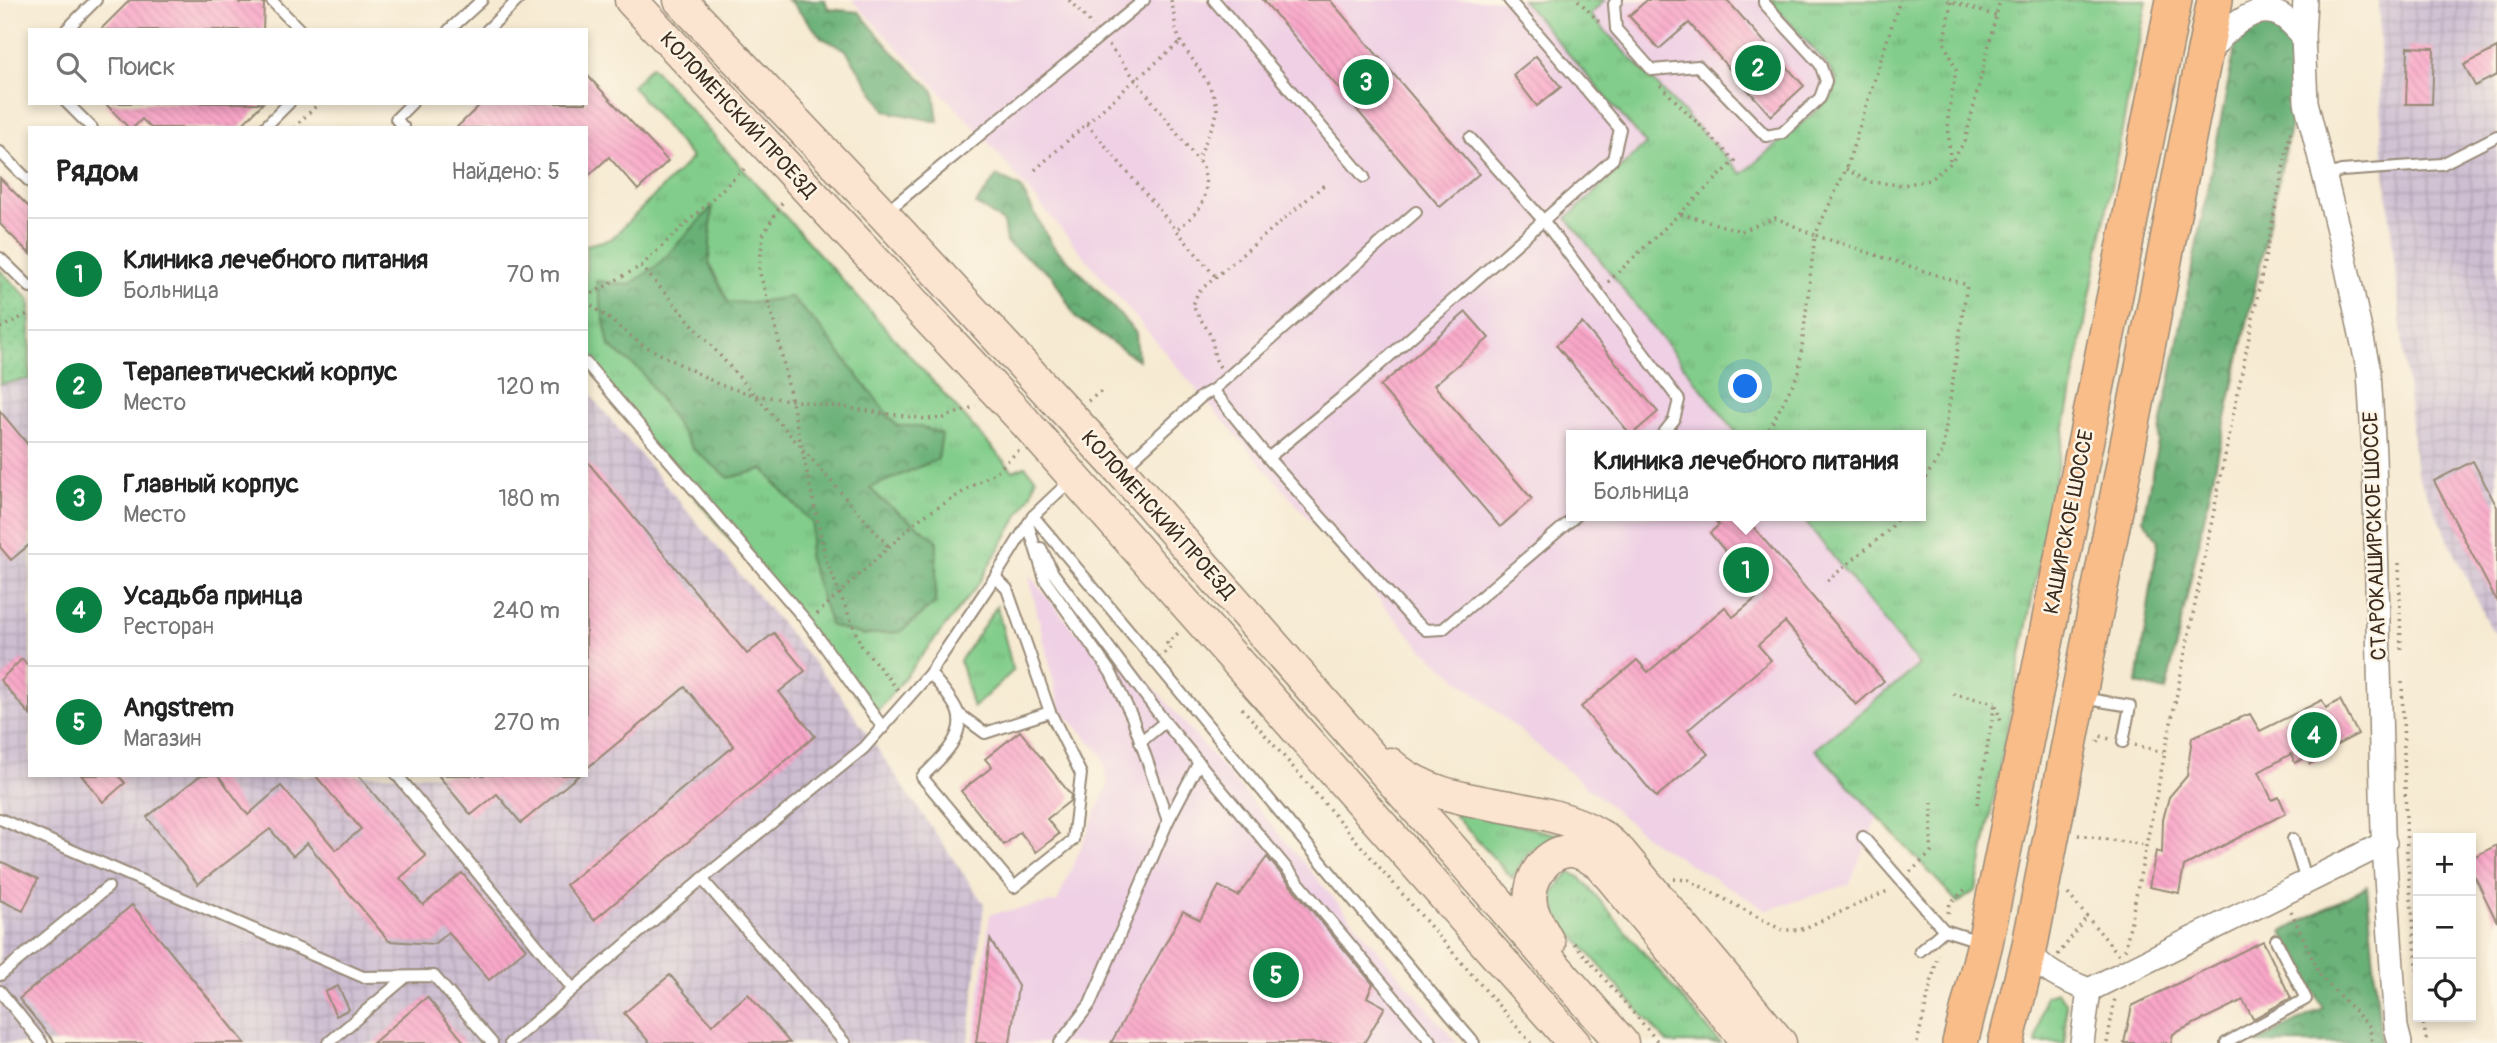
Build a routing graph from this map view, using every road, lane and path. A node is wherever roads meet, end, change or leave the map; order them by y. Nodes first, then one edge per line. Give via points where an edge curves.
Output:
1 (96, 0) edge
2 (271, 0) edge
3 (482, 0) edge
4 (518, 0) edge
5 (631, 0) edge
6 (680, 0) edge
7 (1069, 0) edge
8 (1144, 0) edge
9 (1171, 0) edge
10 (1214, 0) edge
11 (1509, 0) edge
12 (1578, 0) edge
13 (1617, 0) edge
14 (1763, 0) edge
15 (1900, 0) edge
16 (1949, 0) edge
17 (2000, 0) edge
18 (2174, 0) edge
19 (2215, 0) edge
20 (2305, 0) edge
21 (1996, 16) junction
22 (68, 28) edge
23 (298, 28) edge
24 (451, 28) edge
25 (489, 28) edge
26 (1605, 28) dead end
27 (1101, 35) junction
28 (2303, 36) junction
29 (1181, 42) junction
30 (2203, 61) junction
31 (1651, 76) dead end
32 (1135, 80) junction
33 (2306, 102) junction
34 (69, 105) edge
35 (287, 105) edge
36 (316, 105) edge
37 (410, 105) edge
38 (1087, 124) junction
39 (90, 126) edge
40 (266, 126) edge
41 (296, 126) edge
42 (402, 126) edge
43 (2497, 136) edge
44 (1470, 138) dead end
45 (0, 152) edge
46 (1198, 161) junction
47 (1951, 163) junction
48 (747, 167) dead end
49 (1846, 169) junction
50 (1035, 170) dead end
51 (1364, 177) dead end
52 (2325, 177) junction
53 (28, 180) edge
54 (1324, 184) dead end
55 (782, 203) dead end
56 (1416, 212) dead end
57 (883, 214) junction
58 (1681, 214) junction
59 (1544, 220) junction
60 (1177, 230) junction
61 (1815, 234) junction
62 (0, 258) edge
63 (641, 267) junction
64 (1215, 276) junction
65 (28, 285) edge
66 (1599, 290) junction
67 (588, 298) edge
68 (588, 301) edge
69 (28, 314) edge
70 (0, 327) edge
71 (588, 365) edge
72 (1228, 377) junction
73 (1213, 390) junction
74 (754, 395) junction
75 (790, 400) junction
76 (978, 405) dead end
77 (1666, 430) edge
78 (1769, 430) edge
79 (800, 447) junction
80 (1019, 450) dead end
81 (1268, 458) junction
82 (1120, 470) junction
83 (1074, 477) junction
84 (1926, 477) edge
85 (1030, 520) junction
86 (1570, 521) edge
87 (1896, 521) edge
88 (889, 547) junction
89 (995, 577) junction
90 (1827, 581) dead end
91 (840, 593) junction
92 (808, 623) junction
93 (1178, 633) dead end
94 (1167, 643) dead end
95 (930, 673) junction
96 (1315, 692) junction
97 (1953, 694) dead end
98 (2079, 698) junction
99 (906, 700) junction
100 (1995, 703) junction
101 (1241, 707) dead end
102 (1051, 712) junction
103 (959, 714) junction
104 (1165, 722) junction
105 (883, 728) junction
106 (1998, 732) dead end
107 (1140, 742) junction
108 (2123, 742) dead end
109 (1199, 762) junction
110 (399, 777) edge
111 (1932, 803) dead end
112 (1977, 804) dead end
113 (0, 819) edge
114 (1168, 821) junction
115 (2076, 834) dead end
116 (1863, 837) dead end
117 (2292, 839) dead end
118 (2385, 843) junction
119 (2145, 845) junction
120 (1970, 877) dead end
121 (702, 879) junction
122 (1689, 880) dead end
123 (1900, 880) junction
124 (2306, 881) junction
125 (108, 887) dead end
126 (2062, 887) dead end
127 (2290, 909) dead end
128 (1944, 930) junction
129 (2276, 940) dead end
130 (1573, 941) dead end
131 (1985, 943) junction
132 (2029, 950) junction
133 (1920, 951) dead end
134 (0, 975) edge
135 (2120, 975) junction
136 (406, 977) junction
137 (1569, 983) junction
138 (573, 989) junction
139 (2089, 990) junction
140 (0, 991) edge
141 (2423, 1022) edge
142 (1960, 1036) edge
143 (2007, 1041) edge
144 (1430, 1042) edge
145 (1573, 1042) edge
146 (43, 1043) edge
147 (328, 1043) edge
148 (492, 1043) edge
149 (510, 1043) edge
150 (845, 1043) edge
151 (1060, 1043) edge
152 (1474, 1043) edge
153 (1531, 1043) edge
154 (1622, 1043) edge
155 (1659, 1043) edge
156 (1749, 1043) edge
157 (1780, 1043) edge
158 (1917, 1043) edge
159 (2082, 1043) edge
160 (2107, 1043) edge
161 (2226, 1043) edge
162 (2372, 1043) edge
163 (2400, 1043) edge
164 (2427, 1043) edge

1 - 22 lane
2 - 23 lane
3 - 24 lane
4 - 25 lane
5 - 83 main road, КОЛОМЕНСКИЙ ПРОЕЗД
6 - 57 main road, КОЛОМЕНСКИЙ ПРОЕЗД
7 - 27 path
8 - 27 lane
9 - 29 path
10 - 51 lane
11 - 59 lane via 1620,129 1613,159
12 - 26 path
13 - 14 lane via 1616,29 1651,70 1698,66 1766,136 1782,133 1801,116 1820,98 1826,81 1820,64
15 - 49 path
16 - 21 path
16 - 47 path via 1944,42 1956,70 1948,117
17 - 21 path
18 - 131 main road, КАШИРСКОЕ ШОССЕ
19 - 30 main road, КАШИРСКОЕ ШОССЕ
20 - 28 street, СТАРОКАШИРСКОЕ ШОССЕ
21 - 47 path via 1965,141
27 - 32 path
27 - 57 lane
28 - 30 street via 2280,15 2262,12 2228,30
28 - 33 street, СТАРОКАШИРСКОЕ ШОССЕ
29 - 32 path
29 - 46 path via 1217,109
30 - 98 main road, КАШИРСКОЕ ШОССЕ
31 - 58 path via 1735,161
32 - 38 path
32 - 46 path
33 - 52 street, СТАРОКАШИРСКОЕ ШОССЕ
33 - 119 path via 2295,114
34 - 39 lane
35 - 40 lane
36 - 41 path
37 - 42 lane via 396,119
38 - 50 path
38 - 60 path
43 - 52 lane via 2442,164 2340,171
44 - 59 lane
45 - 53 lane
46 - 60 path via 1207,186 1201,209
47 - 49 path via 1930,180 1903,185 1870,182
48 - 63 path
49 - 61 path
52 - 118 street, СТАРОКАШИРСКОЕ ШОССЕ via 2369,372
54 - 64 path
55 - 75 path via 763,235 759,270
56 - 72 lane
57 - 82 main road, КОЛОМЕНСКИЙ ПРОЕЗД
58 - 61 path via 1741,231 1776,218
58 - 66 path
59 - 66 lane
59 - 81 lane
60 - 64 path
61 - 78 path via 1799,372
61 - 84 path via 1967,285 1942,453
62 - 65 lane
63 - 67 path
63 - 74 path
64 - 72 path via 1198,292 1194,305 1211,336 1214,358
66 - 77 lane via 1679,400
68 - 74 path via 641,344 720,385
69 - 70 path
71 - 92 lane
72 - 73 lane
73 - 81 lane
73 - 82 lane
74 - 75 path
74 - 79 path
75 - 76 path via 926,419 944,418
75 - 79 path
79 - 88 path
79 - 91 path via 826,560
80 - 88 path via 997,471 919,519
81 - 86 lane via 1426,630 1443,629
82 - 96 main road, КОЛОМЕНСКИЙ ПРОЕЗД
83 - 85 lane
83 - 145 main road, КОЛОМЕНСКИЙ ПРОЕЗД
85 - 89 lane
85 - 104 lane via 1054,572
85 - 107 lane via 1045,580 1111,673
85 - 152 lane via 1164,672
87 - 90 path
88 - 91 path
89 - 95 lane
89 - 102 lane via 1008,592
91 - 92 path
91 - 99 path via 861,645
92 - 105 lane
93 - 94 path
95 - 99 lane
95 - 103 lane
96 - 137 main road, КОЛОМЕНСКИЙ ПРОЕЗД
96 - 157 main road via 1396,770 1418,783 1559,819 1599,834 1620,852
97 - 100 path
98 - 108 lane via 2130,706
98 - 132 main road, КАШИРСКОЕ ШОССЕ
99 - 105 lane
100 - 106 path via 2001,720
100 - 112 path
101 - 153 path
102 - 103 lane via 985,733
102 - 103 lane via 1081,774 1073,840 1014,887 922,777 957,738
104 - 107 lane
104 - 109 lane
105 - 121 lane
107 - 114 lane
109 - 114 lane
109 - 144 lane
110 - 138 lane
111 - 123 path via 1931,853
113 - 136 lane via 363,977
114 - 151 lane via 1090,1004
115 - 119 path
116 - 123 lane
117 - 124 lane
118 - 124 street
118 - 163 street, СТАРОКАШИРСКОЕ ШОССЕ
119 - 126 path via 2123,959
120 - 128 path via 1967,889 1950,902
121 - 138 lane
121 - 150 lane
122 - 123 path via 1791,931 1903,885
123 - 128 lane
124 - 135 street
125 - 134 lane
127 - 162 path via 2321,977 2370,1027
128 - 131 lane
128 - 133 lane
128 - 158 path
129 - 161 lane via 2306,999
130 - 155 path
131 - 142 main road, КАШИРСКОЕ ШОССЕ
132 - 139 street via 2055,977
132 - 143 main road, КАШИРСКОЕ ШОССЕ
135 - 139 street
135 - 160 path
136 - 147 lane
136 - 148 lane via 434,976
137 - 154 main road, КОЛОМЕНСКИЙ ПРОЕЗД
137 - 156 main road via 1531,909 1530,891 1537,871 1553,856 1570,851 1600,864
138 - 149 lane
139 - 159 street
140 - 146 lane
141 - 164 path

